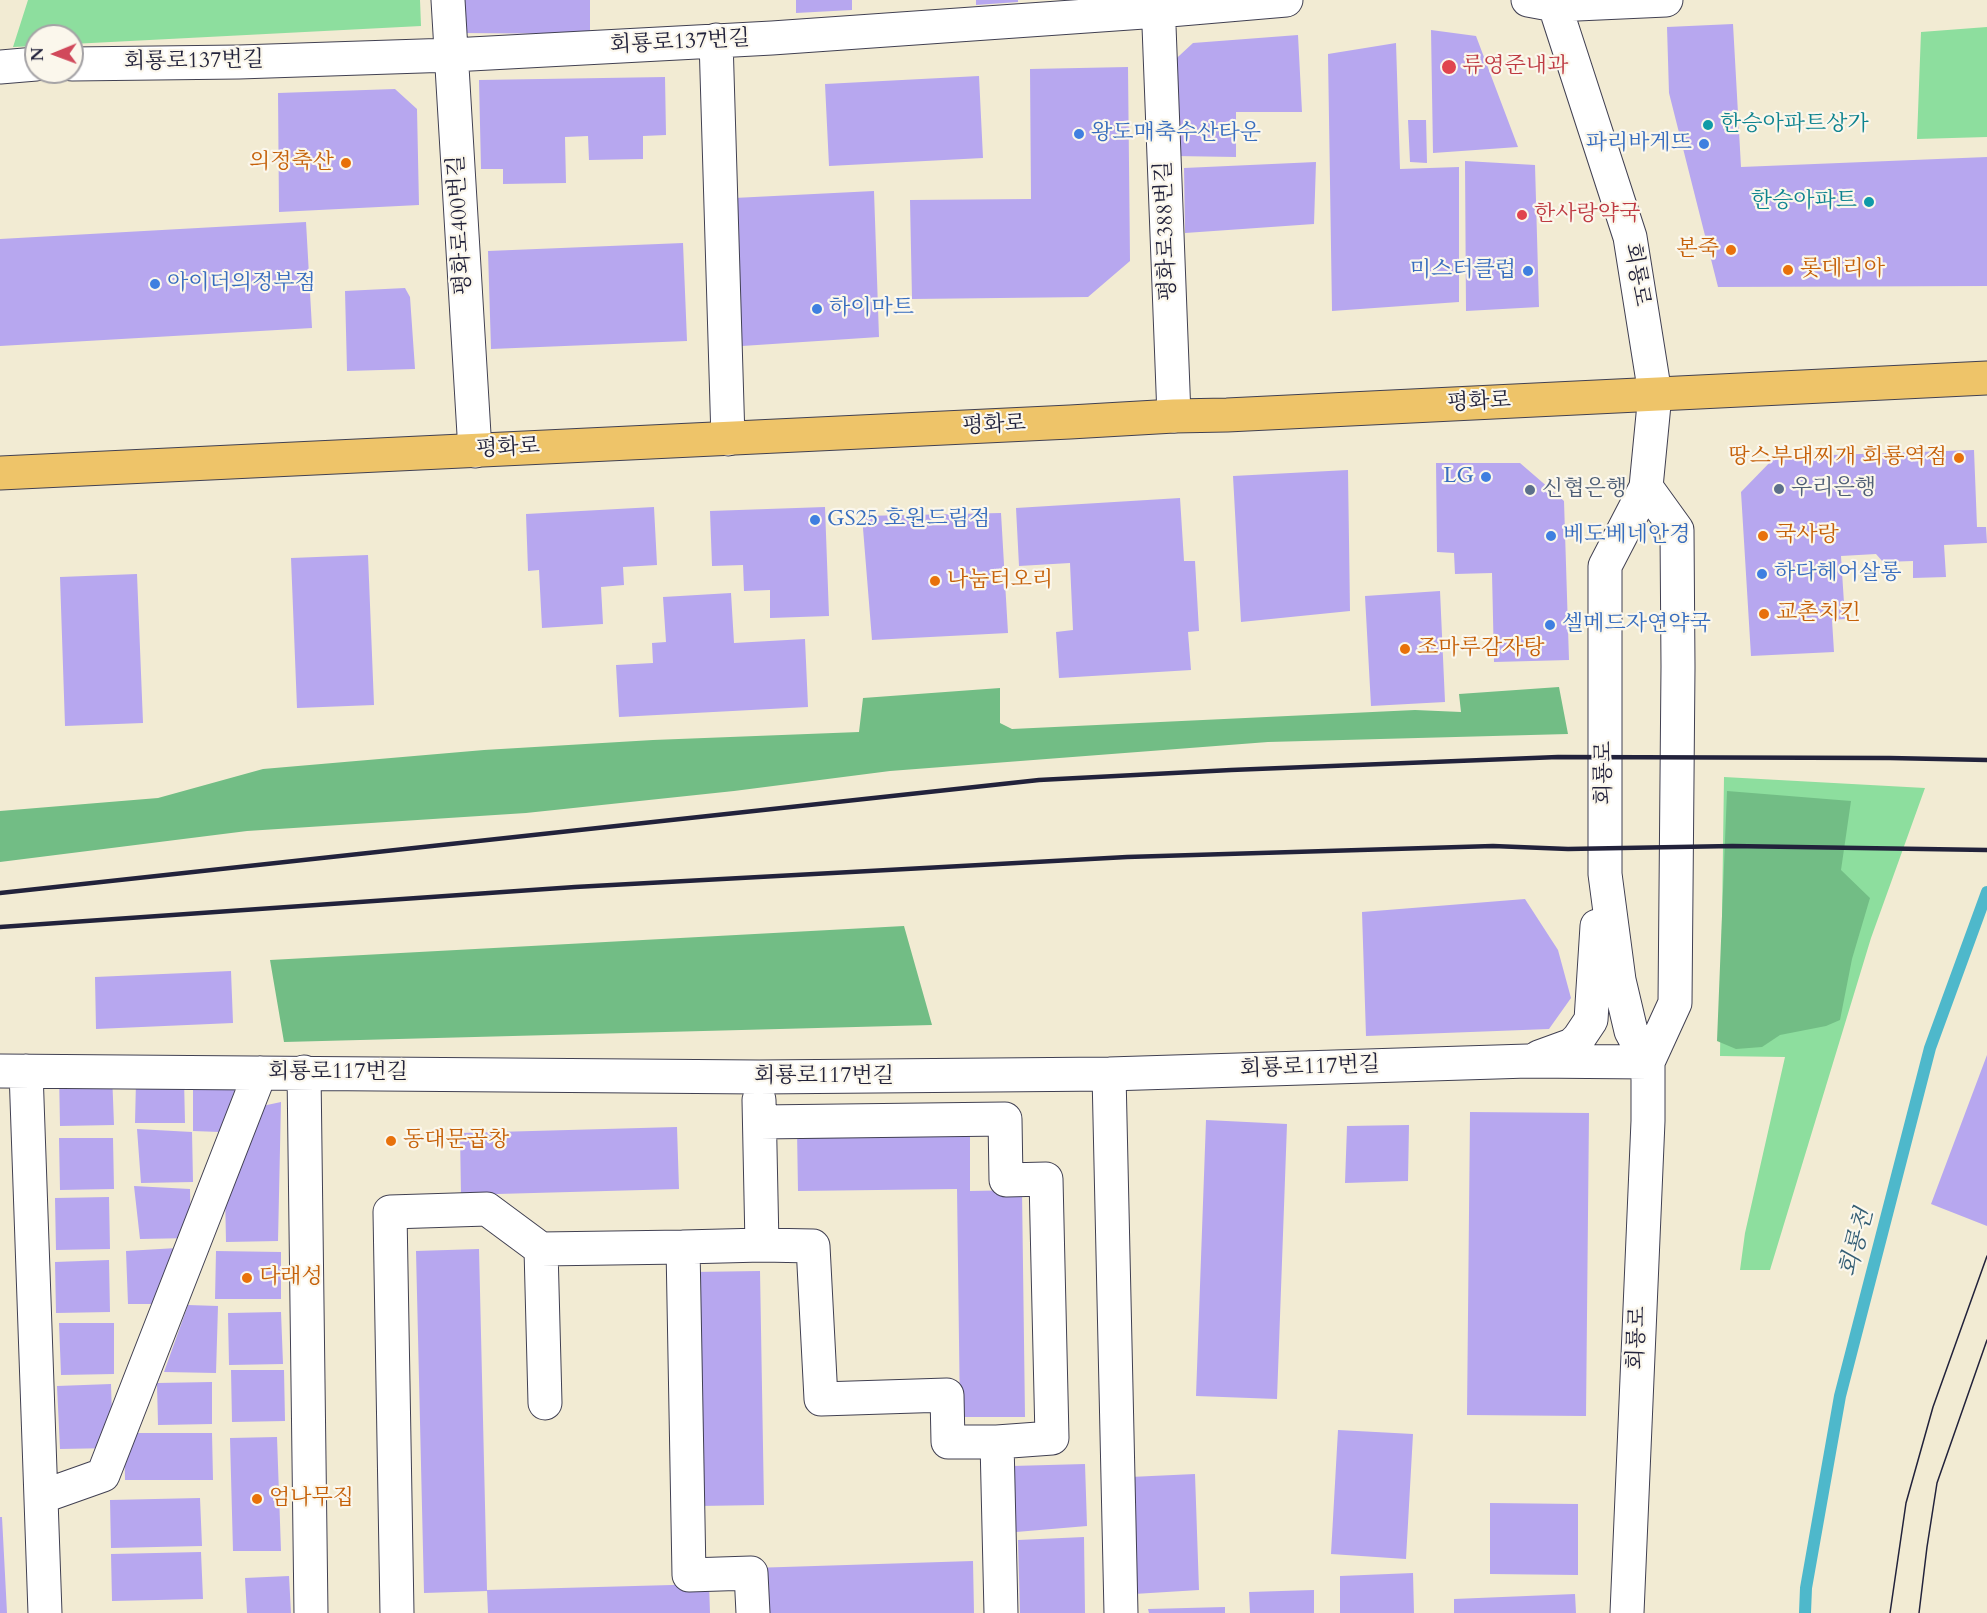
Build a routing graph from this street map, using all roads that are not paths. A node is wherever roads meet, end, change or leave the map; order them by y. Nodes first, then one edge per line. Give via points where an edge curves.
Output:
1 (448, 0) edge
2 (1286, 0) edge
3 (1666, 0) edge
4 (1546, 2) edge
5 (1158, 6) edge
6 (716, 40) junction
7 (452, 55) junction
8 (84, 64) edge
9 (24, 65) edge
10 (0, 67) edge
11 (1987, 378) edge
12 (1655, 394) junction
13 (1173, 416) junction
14 (728, 439) junction
15 (475, 451) junction
16 (0, 473) edge
17 (1646, 487) junction
18 (1605, 874) junction
19 (1528, 1061) junction
20 (1648, 1062) junction
21 (13, 1071) edge
22 (304, 1072) junction
23 (260, 1074) junction
24 (1109, 1074) junction
25 (759, 1077) junction
26 (760, 1122) junction
27 (762, 1245) junction
28 (683, 1247) junction
29 (541, 1249) junction
30 (545, 1404) dead end
31 (997, 1442) junction
32 (41, 1497) junction
33 (45, 1613) edge
34 (311, 1613) edge
35 (397, 1613) edge
36 (753, 1613) edge
37 (1001, 1613) edge
38 (1121, 1613) edge
39 (1627, 1613) edge

1 - 7 street, 평화로400번길
2 - 5 street, 회룡로137번길
3 - 4 street
4 - 12 street, 회룡로 via 1630,237
5 - 6 street, 회룡로137번길
5 - 13 street, 평화로388번길
6 - 7 street, 회룡로137번길
6 - 14 street
7 - 8 street, 회룡로137번길
7 - 15 street, 평화로400번길
9 - 10 street
11 - 12 main road, 평화로
12 - 13 main road, 평화로
12 - 17 street, 회룡로
13 - 14 main road, 평화로
14 - 15 main road, 평화로
15 - 16 main road, 평화로
17 - 18 street, 회룡로 via 1605,566
17 - 20 street, 회룡로 via 1677,530 1678,667 1675,1003
18 - 19 street via 1597,919 1591,1020 1572,1045
18 - 20 street, 회룡로 via 1630,1030
19 - 20 street, 회룡로117번길
19 - 24 street, 회룡로117번길
20 - 39 street, 회룡로
21 - 23 street, 회룡로117번길
21 - 32 street
22 - 23 street, 회룡로117번길
22 - 25 street, 회룡로117번길
22 - 34 street
23 - 32 street via 103,1475
24 - 25 street, 회룡로117번길
24 - 38 street
25 - 26 street
26 - 27 street
26 - 31 street via 1005,1119 1006,1180 1046,1179 1052,1438
27 - 28 street
27 - 31 street via 813,1246 820,1399 947,1395 948,1442
28 - 29 street
28 - 36 street via 689,1575 751,1573
29 - 30 street
29 - 35 street via 487,1209 390,1212
31 - 37 street
32 - 33 street

